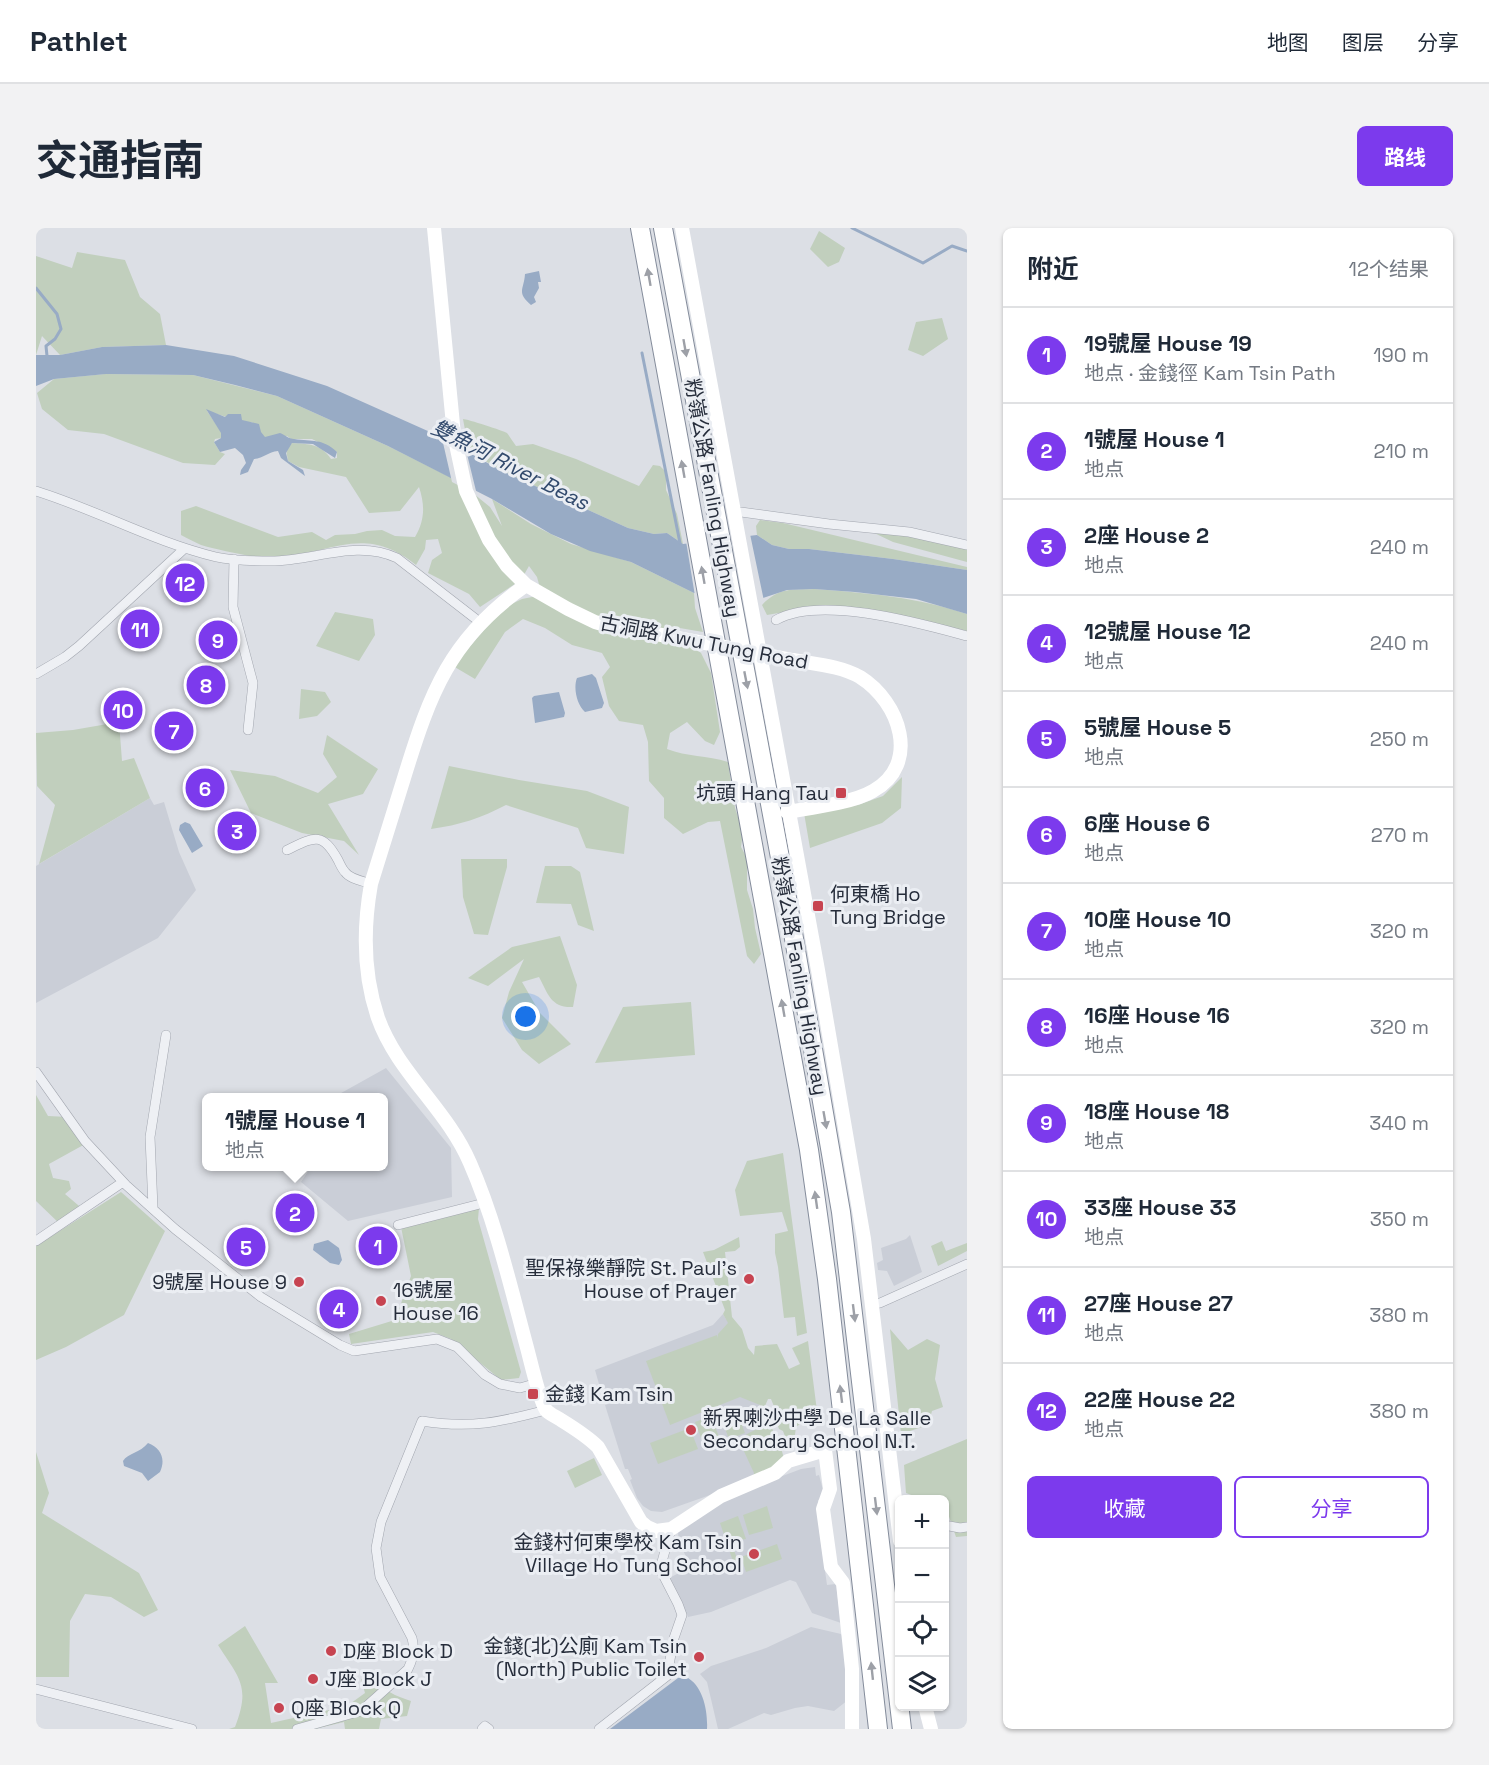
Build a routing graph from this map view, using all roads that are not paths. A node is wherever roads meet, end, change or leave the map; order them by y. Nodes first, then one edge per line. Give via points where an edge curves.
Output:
1 (434, 228) edge
2 (640, 228) edge
3 (663, 228) edge
4 (682, 228) edge
5 (36, 491) edge
6 (734, 514) junction
7 (967, 545) edge
8 (184, 548) junction
9 (234, 559) junction
10 (526, 585) junction
11 (776, 620) dead end
12 (481, 623) junction
13 (967, 636) edge
14 (36, 674) edge
15 (248, 730) dead end
16 (787, 812) junction
17 (288, 850) dead end
18 (371, 884) junction
19 (166, 1035) dead end
20 (36, 1072) edge
21 (123, 1182) junction
22 (484, 1203) junction
23 (153, 1208) junction
24 (398, 1225) dead end
25 (36, 1241) edge
26 (967, 1264) edge
27 (872, 1305) junction
28 (537, 1383) junction
29 (546, 1410) junction
30 (895, 1499) edge
31 (949, 1526) edge
32 (967, 1527) edge
33 (671, 1529) junction
34 (36, 1689) edge
35 (927, 1711) edge
36 (192, 1729) edge
37 (297, 1729) edge
38 (482, 1729) edge
39 (489, 1729) edge
40 (599, 1729) edge
41 (852, 1729) edge
42 (879, 1729) edge
43 (902, 1729) edge
44 (931, 1729) edge

1 - 10 street, 古洞路 Kwu Tung Road via 452,425 462,474 474,512 489,540
42 -> 2 highway, 粉嶺公路 Fanling Highway via 809,1150
3 -> 43 highway, 粉嶺公路 Fanling Highway via 783,874 841,1212
4 - 6 street
5 - 8 street
6 - 7 street via 909,532
6 - 16 street
8 - 9 street
8 - 14 street via 79,646
9 - 12 street via 286,561 348,550 377,550 397,558
9 - 15 street via 233,607 253,683
10 - 12 street
10 - 16 street, 古洞路 Kwu Tung Road, bridge via 612,627 847,671 871,686 895,715 901,745 894,769 884,783 858,798
11 - 13 street via 822,608 910,620
12 - 18 street via 453,657 427,706
16 - 27 street via 848,1145
17 - 18 street via 314,839 324,840 344,872
18 - 22 street via 365,928 366,964 378,1017 388,1042 448,1124 470,1162
19 - 23 street via 150,1137
20 - 21 street via 85,1141
21 - 23 street
21 - 25 street
22 - 24 street
22 - 28 street
23 - 28 street via 261,1297 347,1348 354,1351 437,1339 457,1347 500,1384 520,1388
26 - 27 street
27 - 30 street
28 - 29 street
29 - 33 street via 598,1447 641,1522 656,1531
29 - 37 street via 496,1423 464,1426 422,1421 381,1522 376,1548 380,1576 412,1638 412,1661 361,1711
31 - 32 street
33 - 40 street via 660,1569 681,1615 667,1676
33 - 41 street via 721,1496 775,1473 788,1461 825,1450 830,1489 823,1509 831,1567 843,1583 852,1669
34 - 36 street
35 - 44 street
38 - 39 street

